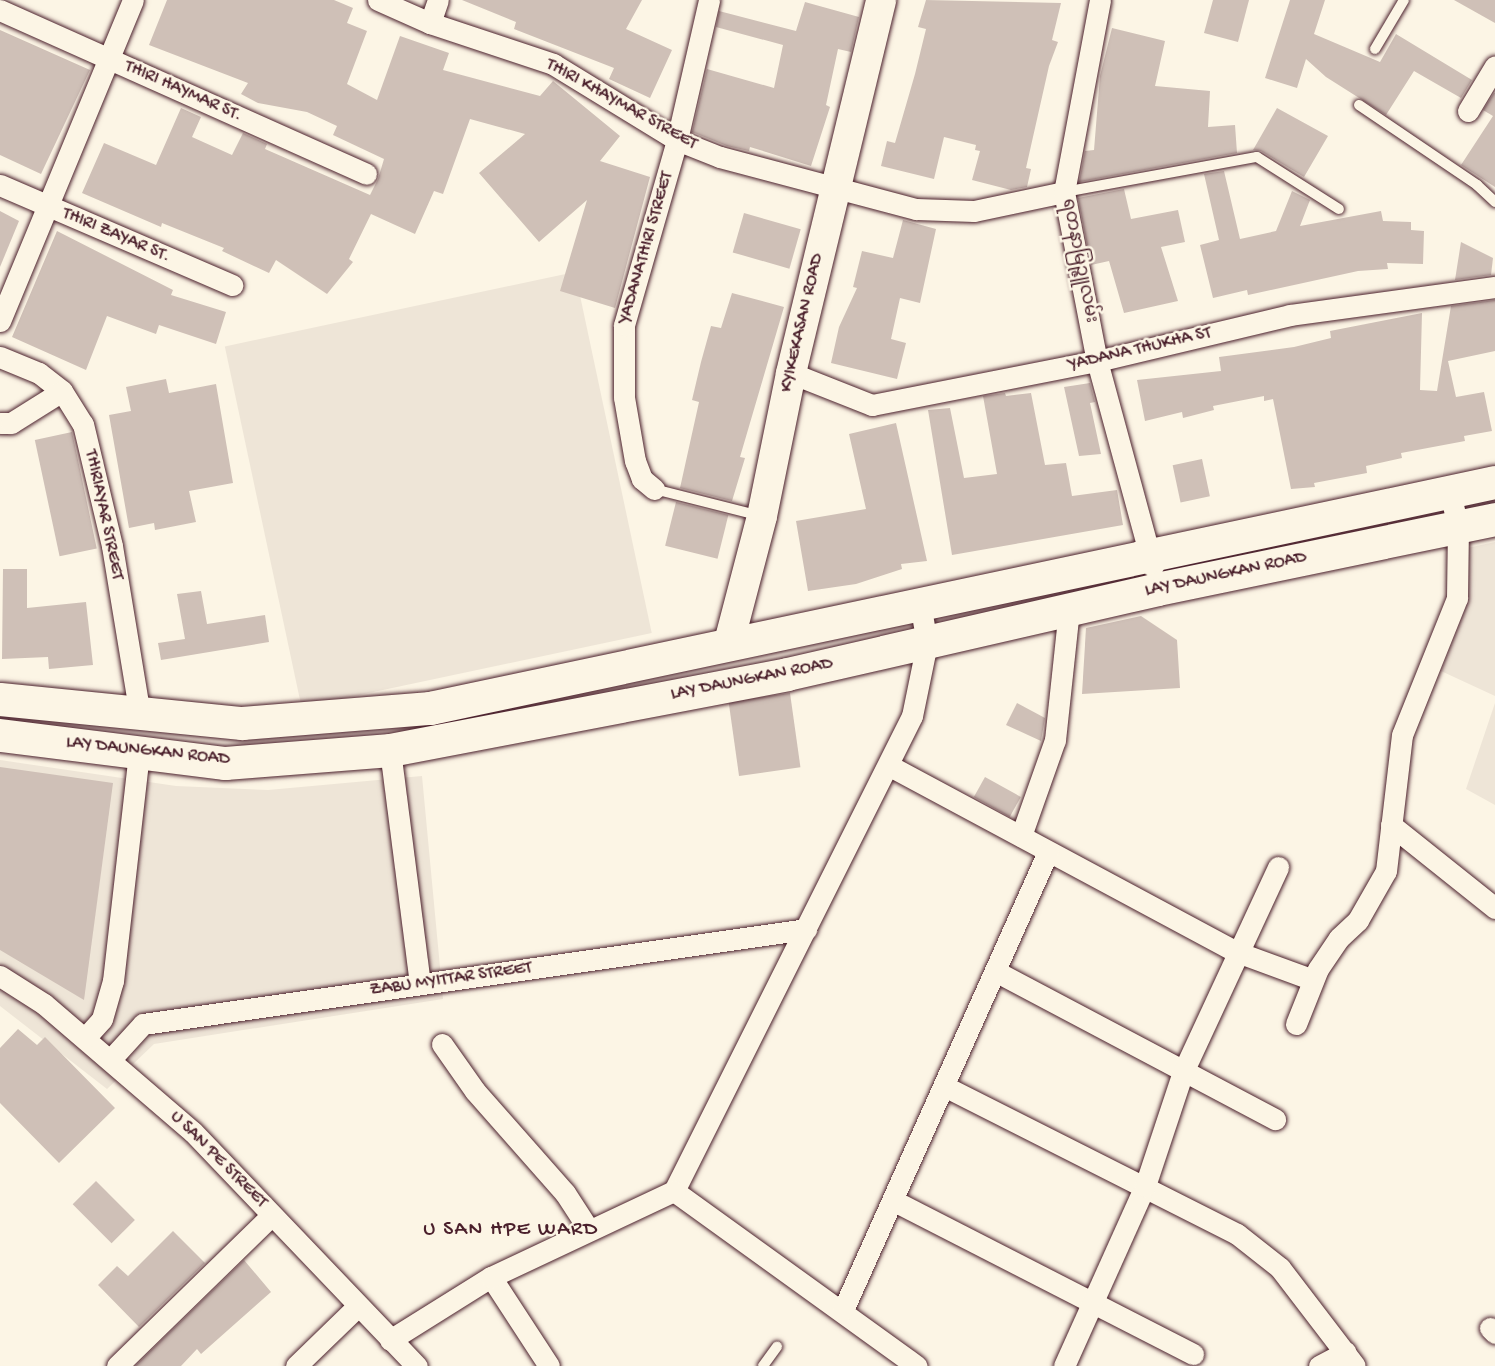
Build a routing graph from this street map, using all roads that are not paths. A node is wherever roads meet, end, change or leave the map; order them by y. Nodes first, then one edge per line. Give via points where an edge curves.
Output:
1 (133, 0) edge
2 (378, 0) edge
3 (438, 0) edge
4 (709, 0) edge
5 (881, 0) edge
6 (1100, 0) edge
7 (1404, 0) edge
8 (0, 10) edge
9 (430, 23) junction
10 (1375, 49) dead end
11 (107, 58) junction
12 (1495, 66) edge
13 (1359, 105) dead end
14 (1468, 111) dead end
15 (677, 140) junction
16 (366, 174) dead end
17 (0, 185) edge
18 (834, 188) junction
19 (1064, 192) junction
20 (1495, 202) edge
21 (45, 206) junction
22 (1339, 209) dead end
23 (232, 285) dead end
24 (1495, 287) edge
25 (0, 321) edge
26 (0, 357) edge
27 (1097, 361) junction
28 (791, 373) junction
29 (62, 391) junction
30 (0, 423) edge
31 (1495, 482) edge
32 (654, 489) joint
33 (1450, 492) junction
34 (762, 516) junction
35 (1495, 519) edge
36 (1458, 527) junction
37 (1150, 554) junction
38 (1157, 589) junction
39 (920, 604) junction
40 (1069, 610) junction
41 (927, 643) junction
42 (728, 646) junction
43 (636, 667) junction
44 (738, 683) junction
45 (0, 699) edge
46 (643, 702) junction
47 (430, 708) junction
48 (140, 715) junction
49 (0, 735) edge
50 (436, 743) junction
51 (390, 750) junction
52 (139, 752) junction
53 (888, 765) junction
54 (1391, 825) junction
55 (1021, 836) junction
56 (1048, 852) junction
57 (1278, 867) dead end
58 (1495, 908) edge
59 (806, 928) junction
60 (1237, 952) junction
61 (995, 971) junction
62 (0, 976) edge
63 (1313, 980) junction
64 (420, 984) junction
65 (1296, 1024) dead end
66 (85, 1038) junction
67 (442, 1044) dead end
68 (111, 1059) junction
69 (1184, 1072) junction
70 (945, 1086) junction
71 (1275, 1119) dead end
72 (1145, 1186) junction
73 (674, 1191) junction
74 (894, 1201) junction
75 (272, 1215) junction
76 (589, 1230) junction
77 (491, 1277) junction
78 (1094, 1304) junction
79 (358, 1306) junction
80 (843, 1311) junction
81 (390, 1340) junction
82 (777, 1347) dead end
83 (1193, 1354) dead end
84 (1350, 1359) edge
85 (117, 1366) edge
86 (296, 1366) edge
87 (417, 1366) edge
88 (549, 1366) edge
89 (763, 1366) edge
90 (917, 1366) edge
91 (1064, 1366) edge
92 (1319, 1366) edge

1 - 11 street
2 - 9 street, THIRI KHAYMAR STREET
3 - 9 street
4 - 15 street, YADANATHIRI STREET
5 - 18 street, KYIKEKASAN ROAD
6 - 19 street, ရတနာမြဉ္ဇူလမ်း
7 - 10 lane
8 - 11 street, THIRI HAYMAR ST.
9 - 15 street, THIRI KHAYMAR STREET via 553,64
11 - 16 street, THIRI HAYMAR ST.
11 - 21 street
12 - 14 street
13 - 20 lane via 1477,185
15 - 18 street, THIRI KHAYMAR STREET via 720,157
15 - 32 street, YADANATHIRI STREET via 624,325 621,354 635,461 642,479
17 - 21 street, THIRI ZAYAR ST.
18 - 19 street, THIRI KHAYMAR STREET via 916,209 974,211
18 - 28 street, KYIKEKASAN ROAD
19 - 22 lane via 1257,157
19 - 27 street, ရတနာမြဉ္ဇူလမ်း
21 - 23 street, THIRI ZAYAR ST.
21 - 25 street
24 - 27 street, YADANA THUKHA ST via 1290,315
26 - 29 street, THIRIAYAR STREET via 39,373
27 - 28 street, YADANA THUKHA ST via 872,405
27 - 37 street, ရတနာမြဉ္ဇူလမ်း
28 - 34 street, KYIKEKASAN ROAD
29 - 30 street via 11,423
29 - 48 street, THIRIAYAR STREET via 83,424 112,546
31 - 33 main road, LAY DAUNGKAN ROAD
32 - 34 lane, YADANATHIRI STREET
33 - 36 street
33 - 37 main road, LAY DAUNGKAN ROAD
34 - 42 street, KYIKEKASAN ROAD
35 - 36 main road, LAY DAUNGKAN ROAD
36 - 38 main road, LAY DAUNGKAN ROAD
36 - 54 street via 1457,598 1402,735
37 - 38 street, ရတနာမြဉ္ဇူလမ်း
37 - 39 main road, LAY DAUNGKAN ROAD
38 - 40 main road, LAY DAUNGKAN ROAD
39 - 41 street
39 - 42 main road, LAY DAUNGKAN ROAD
40 - 41 main road, LAY DAUNGKAN ROAD
40 - 55 street via 1055,740
41 - 44 main road, LAY DAUNGKAN ROAD
41 - 53 street via 912,716
42 - 43 main road, LAY DAUNGKAN ROAD
42 - 44 main road
43 - 46 main road
43 - 47 main road, LAY DAUNGKAN ROAD
44 - 46 main road, LAY DAUNGKAN ROAD
45 - 48 main road, LAY DAUNGKAN ROAD
46 - 50 main road, LAY DAUNGKAN ROAD
47 - 48 main road, LAY DAUNGKAN ROAD via 242,723
47 - 50 main road
49 - 52 main road, LAY DAUNGKAN ROAD
50 - 51 main road, LAY DAUNGKAN ROAD
51 - 52 main road, LAY DAUNGKAN ROAD via 225,763
51 - 64 street
52 - 66 street via 114,981 102,1019
53 - 55 street
53 - 59 street
54 - 58 street
54 - 63 street via 1386,871 1358,920 1339,938
55 - 56 street
56 - 60 street
56 - 61 street
57 - 60 street
59 - 64 street, ZABU MYITTAR STREET
59 - 73 street
60 - 63 street
60 - 69 street
61 - 69 street
61 - 70 street
62 - 66 street, U SAN PE STREET
63 - 65 street
64 - 68 street, ZABU MYITTAR STREET via 143,1024
66 - 68 street, U SAN PE STREET
67 - 76 street via 475,1091 565,1193
68 - 75 street, U SAN PE STREET via 193,1132
69 - 71 street
69 - 72 street
70 - 72 street
70 - 74 street
72 - 78 street
72 - 84 street via 1237,1234 1280,1268
73 - 76 street
73 - 80 street
74 - 78 street
74 - 80 street
75 - 79 street, U SAN PE STREET
75 - 85 street
76 - 77 street
77 - 81 street
77 - 88 street
78 - 83 street
78 - 91 street
79 - 81 street, U SAN PE STREET
79 - 86 street
80 - 90 street
81 - 87 street, U SAN PE STREET
82 - 89 lane
84 - 92 street

